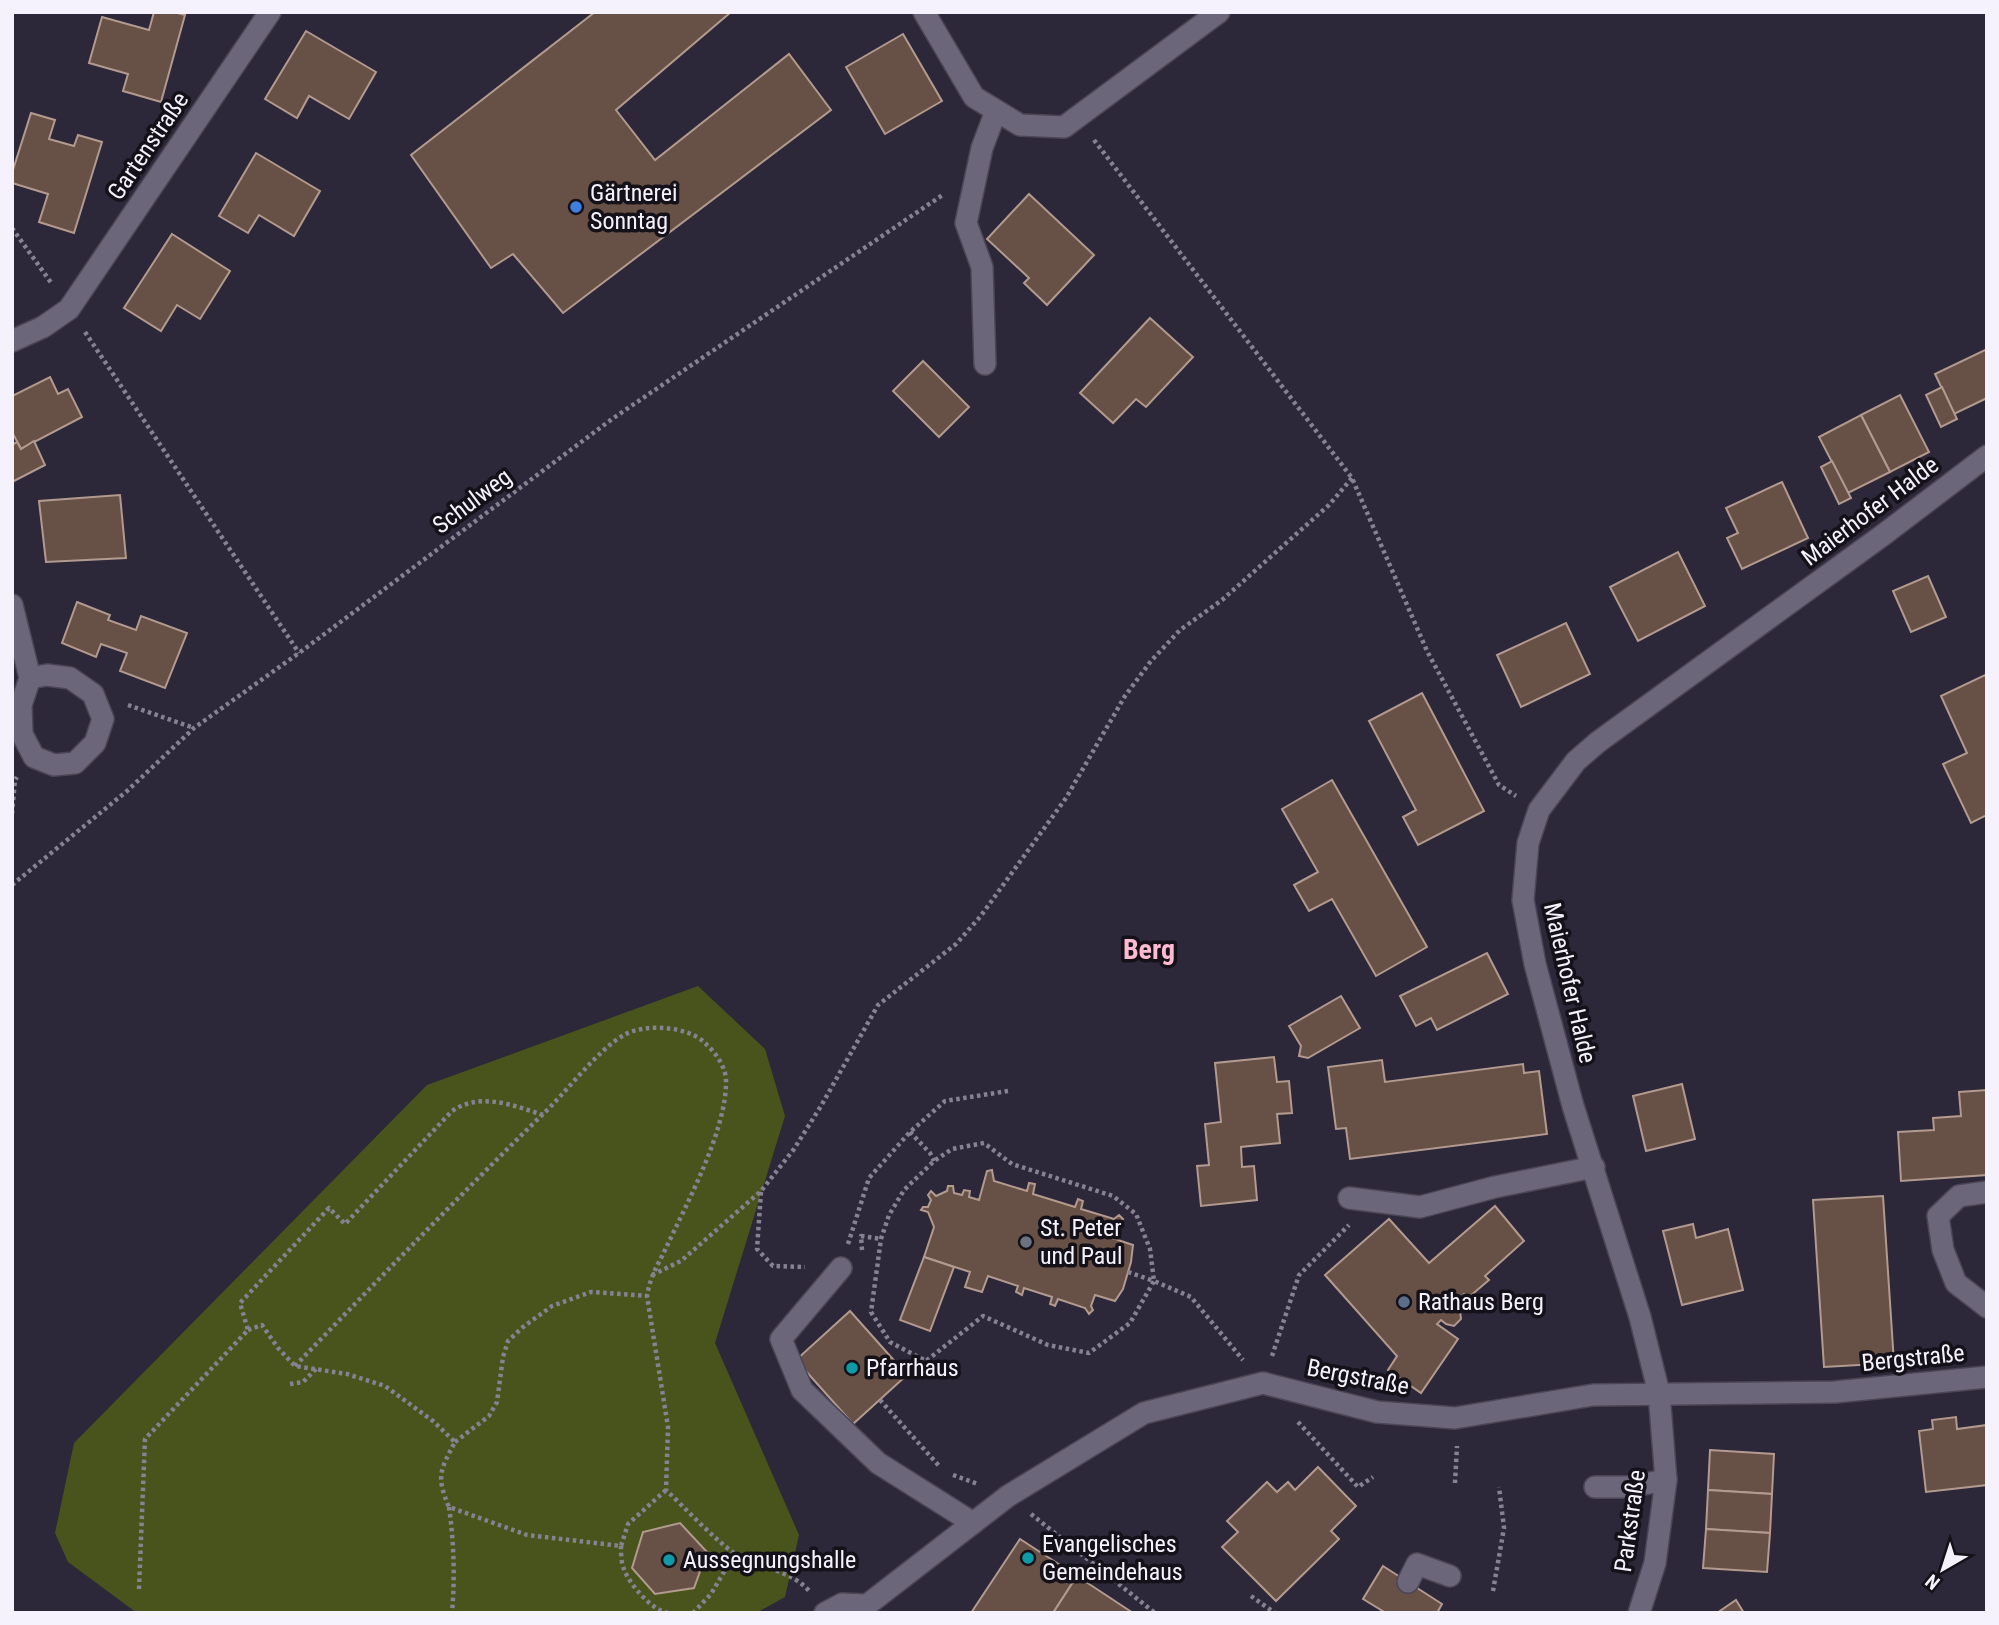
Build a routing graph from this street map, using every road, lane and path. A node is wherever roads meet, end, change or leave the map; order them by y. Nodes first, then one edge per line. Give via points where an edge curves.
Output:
1 (270, 12) edge
2 (923, 12) edge
3 (1219, 12) edge
4 (996, 111) junction
5 (1077, 117) junction
6 (976, 175) junction
7 (12, 228) edge
8 (69, 309) junction
9 (12, 341) edge
10 (985, 364) dead end
11 (1987, 456) edge
12 (1352, 478) junction
13 (12, 605) edge
14 (299, 653) junction
15 (30, 678) junction
16 (93, 694) junction
17 (194, 728) junction
18 (1539, 810) junction
19 (12, 886) edge
20 (1008, 1091) dead end
21 (542, 1115) junction
22 (910, 1132) junction
23 (934, 1161) junction
24 (1594, 1167) junction
25 (761, 1192) junction
26 (1987, 1192) edge
27 (1349, 1198) dead end
28 (1373, 1202) junction
29 (881, 1239) junction
30 (862, 1258) dead end
31 (841, 1268) junction
32 (1128, 1272) dead end
33 (651, 1276) junction
34 (1154, 1281) junction
35 (647, 1296) junction
36 (1987, 1307) edge
37 (248, 1330) junction
38 (295, 1366) junction
39 (318, 1368) junction
40 (1987, 1377) edge
41 (1263, 1383) junction
42 (290, 1384) dead end
43 (1659, 1393) junction
44 (880, 1400) dead end
45 (1455, 1418) junction
46 (1297, 1421) dead end
47 (455, 1442) junction
48 (1373, 1477) dead end
49 (1666, 1480) junction
50 (1455, 1483) dead end
51 (1499, 1487) dead end
52 (1595, 1487) dead end
53 (666, 1490) junction
54 (1008, 1496) junction
55 (449, 1507) junction
56 (974, 1522) junction
57 (621, 1546) junction
58 (735, 1553) junction
59 (1450, 1576) dead end
60 (1408, 1582) dead end
61 (139, 1589) dead end
62 (1493, 1591) dead end
63 (1251, 1596) dead end
64 (871, 1609) edge
65 (826, 1612) edge
66 (452, 1613) edge
67 (669, 1613) edge
68 (693, 1613) edge
69 (1155, 1613) edge
70 (1275, 1613) edge
71 (1639, 1613) edge

1 - 8 street, Gartenstraße
2 - 4 street via 974,97
3 - 5 street
4 - 5 street via 1020,125 1064,127
4 - 6 street
5 - 12 path
6 - 10 street via 966,223 982,267
6 - 14 path, Schulweg via 612,419
7 - 8 path
8 - 9 street
8 - 14 path
11 - 18 street, Maierhofer Halde via 1598,742 1576,761
12 - 18 path via 1427,651 1499,785
12 - 25 path via 1329,505 1222,600 1180,630 1151,661 1125,696 1066,798 980,917 956,944 878,1005 821,1106
13 - 15 street
14 - 17 path, Schulweg
15 - 16 street via 70,678
15 - 16 street via 21,705 22,734 34,757 54,765 75,763 95,743 103,719
16 - 17 path
17 - 19 path, Schulweg via 127,791
18 - 24 street, Maierhofer Halde via 1528,843 1523,900 1573,1106
20 - 22 path via 945,1101
21 - 33 path via 625,1034 645,1028 681,1031 699,1037 712,1050 726,1082 718,1127
21 - 37 path via 507,1103 481,1101 452,1111 345,1224 329,1208 240,1303
21 - 38 path
22 - 23 path
22 - 31 path via 869,1178
23 - 29 path via 904,1189
23 - 34 path via 952,1149 984,1143 1012,1164 1113,1196 1136,1214 1150,1249
24 - 28 street via 1420,1207
24 - 43 street, Maierhofer Halde
25 - 31 path via 757,1249 774,1266
25 - 33 path via 681,1261
26 - 36 street via 1959,1196 1938,1216 1943,1250 1956,1283
27 - 28 street
28 - 41 path via 1298,1275
29 - 30 path via 861,1236
29 - 34 path via 871,1312 890,1342 926,1360 983,1316 1048,1345 1089,1353 1130,1323
31 - 56 street via 781,1339 802,1390 878,1463
32 - 34 path
33 - 35 path
34 - 41 path via 1191,1297
35 - 47 path via 591,1292 552,1306 523,1327 508,1341 497,1402 489,1416
35 - 53 path via 668,1427
37 - 38 path via 262,1325
37 - 61 path via 145,1439
38 - 39 path
39 - 42 path via 303,1382
39 - 47 path via 385,1386
40 - 43 street, Bergstraße via 1835,1392
41 - 45 street, Bergstraße via 1377,1412
41 - 54 street, Bergstraße via 1144,1413
43 - 45 street, Bergstraße via 1592,1395
43 - 49 street, Parkstraße
44 - 54 path via 944,1471
45 - 50 path
46 - 48 path via 1357,1488
47 - 55 path via 442,1466 440,1486
49 - 52 street
49 - 71 street, Parkstraße via 1655,1563
51 - 62 path via 1504,1528
53 - 57 path via 628,1524
53 - 58 path
54 - 56 street, Bergstraße
54 - 69 path
55 - 57 path via 527,1535
55 - 66 path via 455,1578
56 - 64 street, Bergstraße
57 - 67 path via 624,1569 637,1589 652,1605
58 - 65 path via 805,1586
58 - 68 path via 712,1594
59 - 60 street via 1417,1564
63 - 70 path
64 - 65 street, Bergstraße via 857,1603 842,1604

